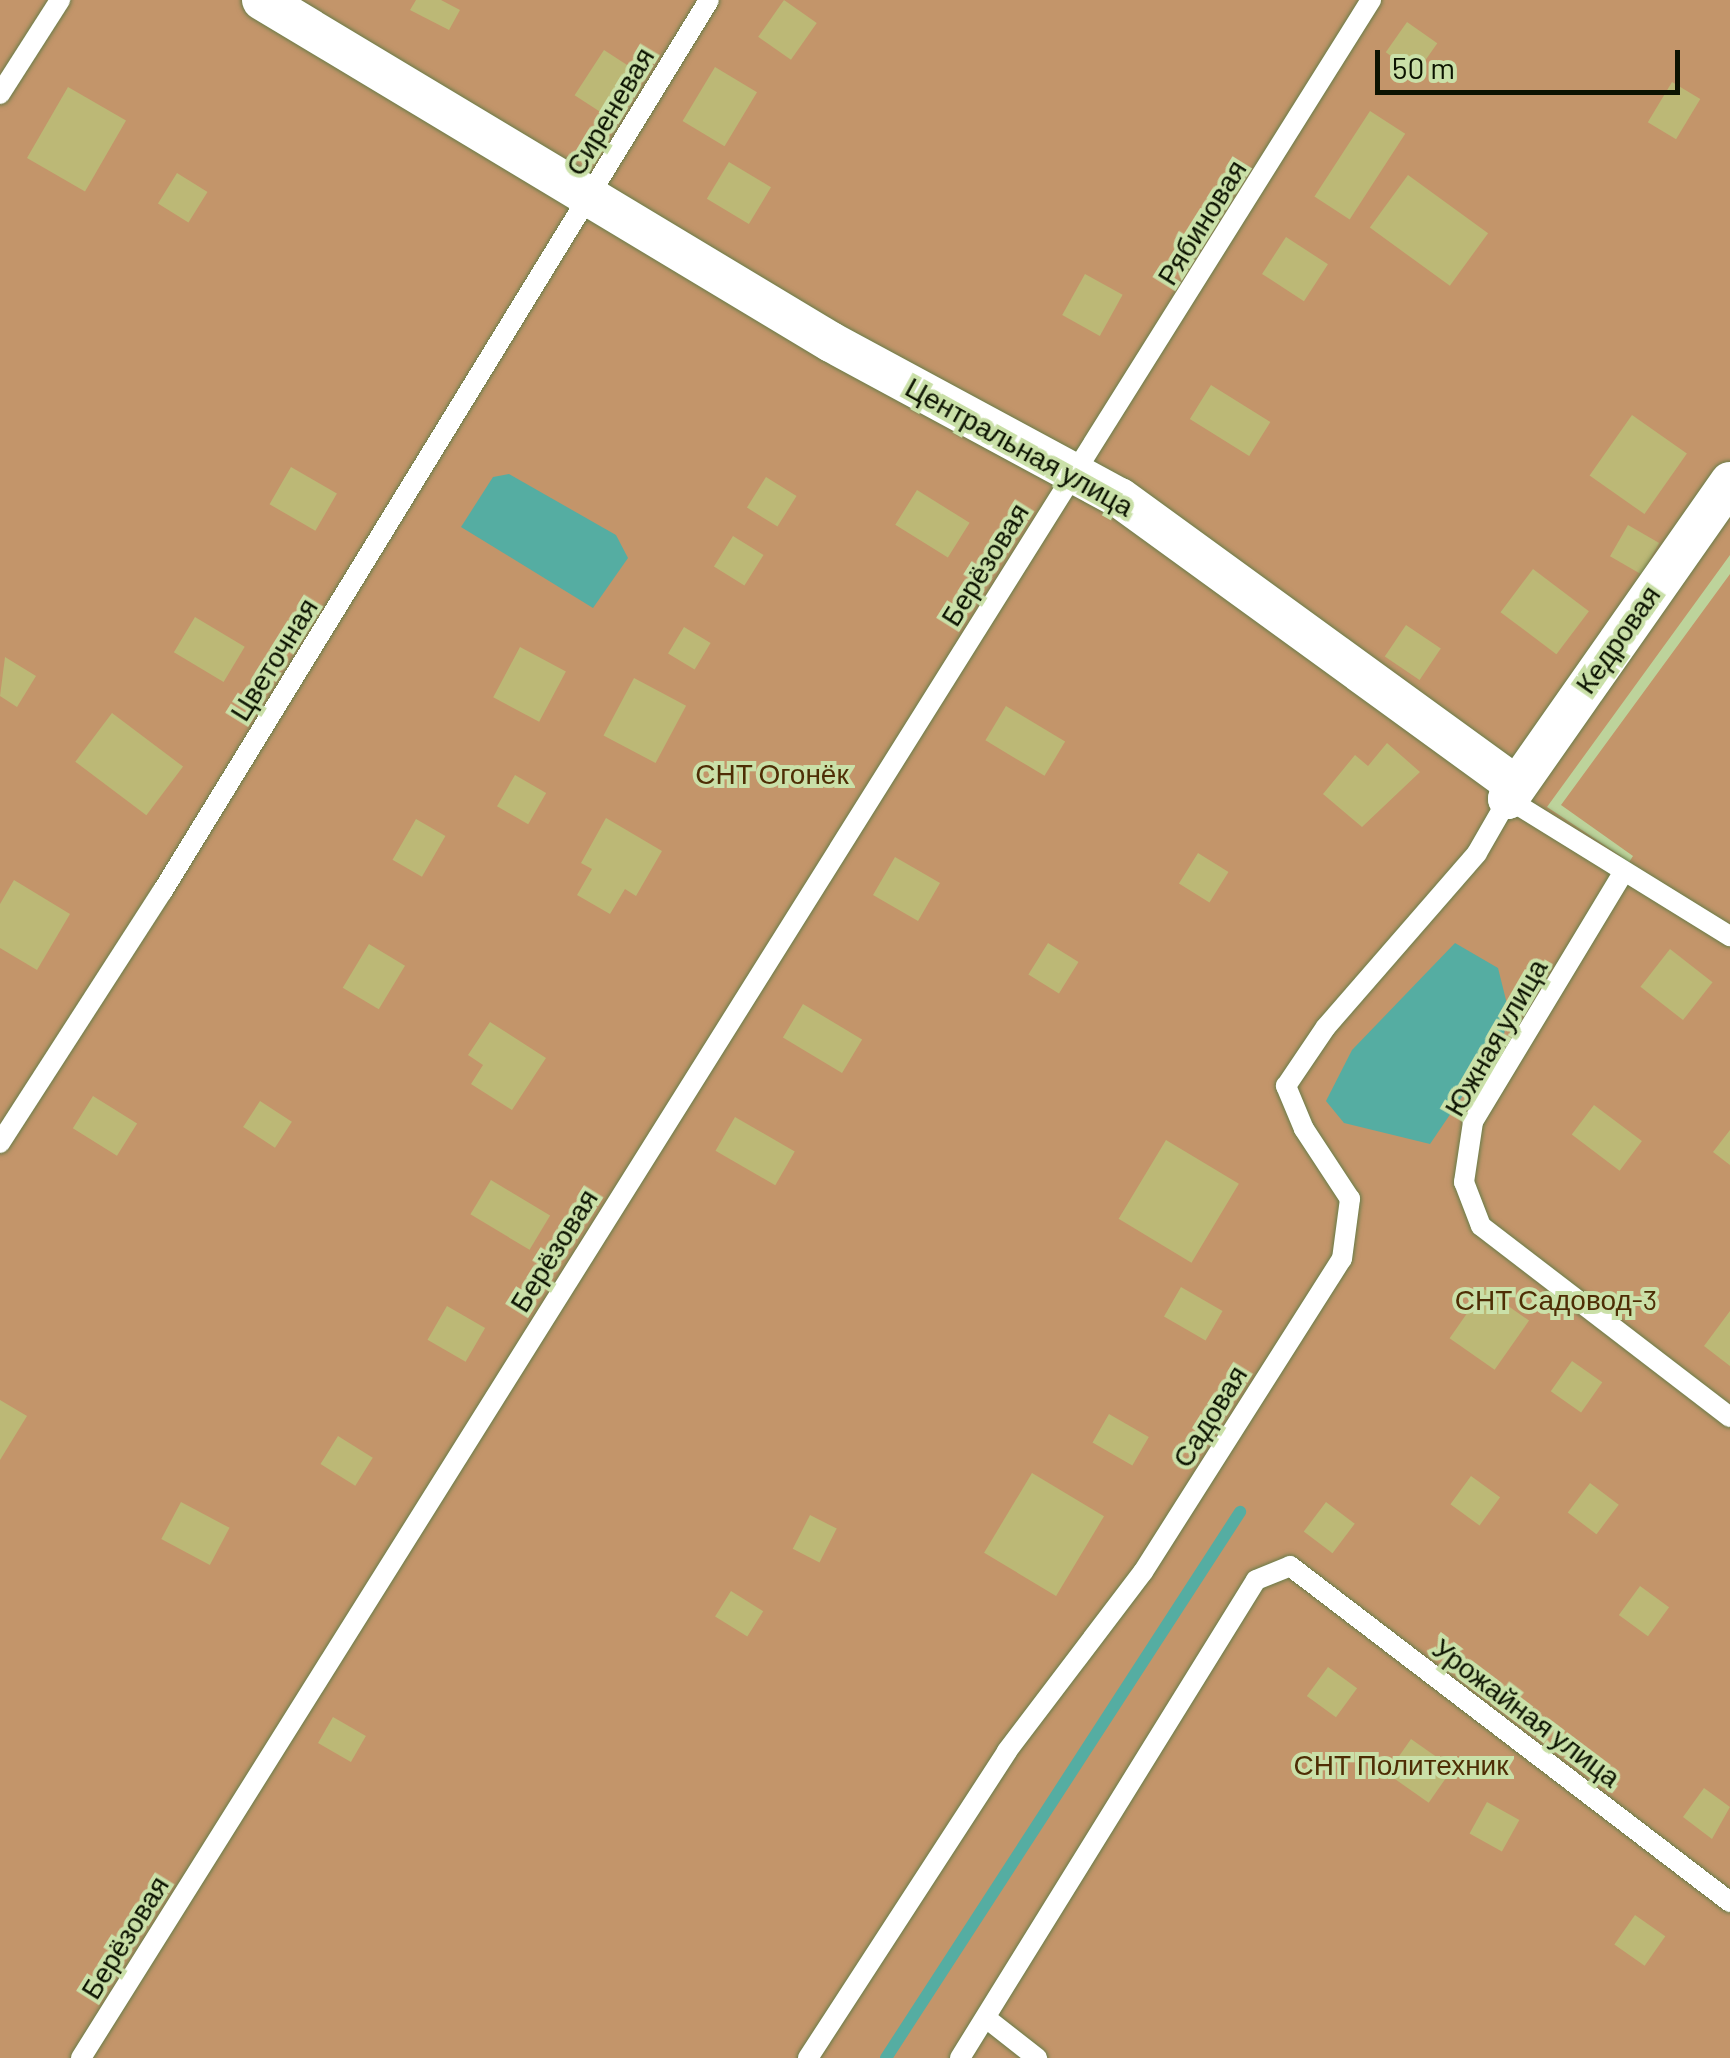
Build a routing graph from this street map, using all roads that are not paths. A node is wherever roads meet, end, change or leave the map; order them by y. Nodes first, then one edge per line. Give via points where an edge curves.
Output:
1 (60, 0) edge
2 (262, 0) edge
3 (709, 0) edge
4 (1371, 0) edge
5 (0, 94) edge
6 (588, 200) junction
7 (1075, 473) junction
8 (1730, 482) edge
9 (1512, 792) junction
10 (1623, 873) junction
11 (1730, 936) edge
12 (0, 1143) edge
13 (1730, 1417) edge
14 (1730, 1902) edge
15 (986, 2018) junction
16 (80, 2058) edge
17 (808, 2058) edge
18 (960, 2058) edge
19 (1038, 2058) edge

1 - 5 lane
2 - 6 street, Центральная улица
3 - 6 lane, Сиреневая
4 - 7 lane, Рябиновая
6 - 7 street, Центральная улица via 831,342
6 - 12 lane, Цветочная
7 - 9 street, Центральная улица via 1120,498
7 - 16 lane, Берёзовая
8 - 9 street, Кедровая
9 - 10 lane, Центральная улица
9 - 17 lane, Садовая via 1478,854 1326,1027 1286,1086 1304,1130 1350,1200 1342,1259 1143,1572 1007,1752
10 - 11 lane, Центральная улица
10 - 13 lane, Южная улица via 1473,1122 1464,1154 1469,1207 1481,1226
14 - 15 lane, Урожайная улица via 1290,1566 1256,1580
15 - 18 lane
15 - 19 lane

